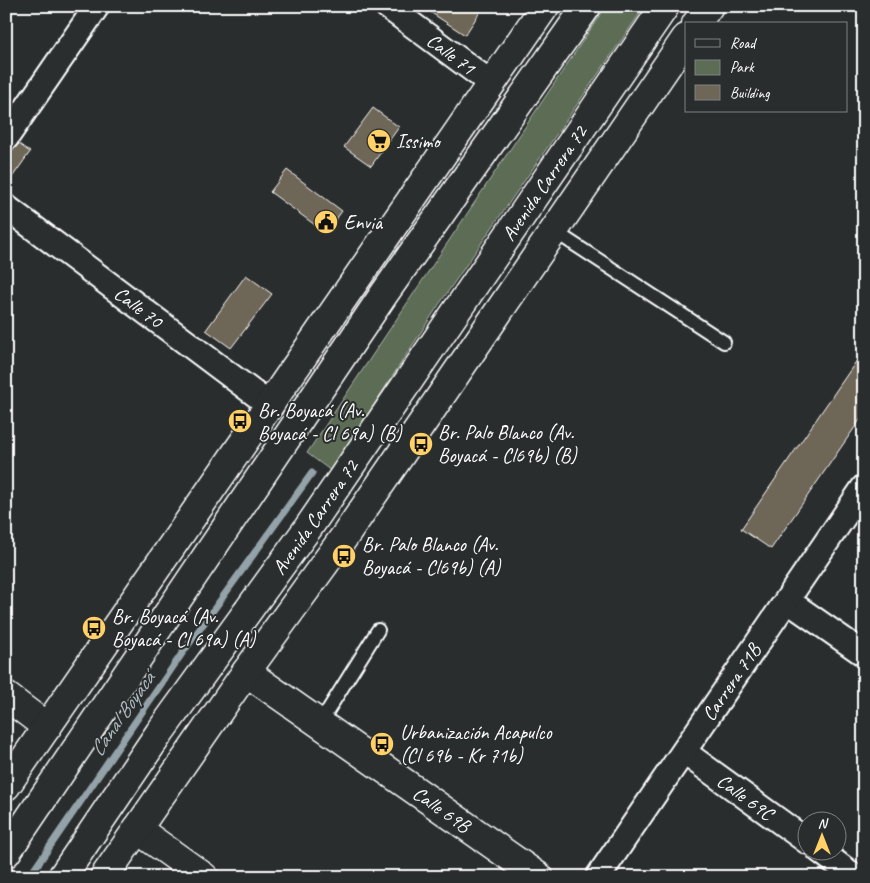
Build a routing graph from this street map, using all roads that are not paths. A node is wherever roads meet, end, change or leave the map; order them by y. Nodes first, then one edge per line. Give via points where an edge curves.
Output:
1 (96, 6) edge
2 (387, 6) edge
3 (545, 6) edge
4 (571, 6) edge
5 (587, 6) edge
6 (664, 6) edge
7 (708, 6) edge
8 (697, 22) edge
9 (564, 38) junction
10 (685, 39) edge
11 (492, 84) junction
12 (650, 90) junction
13 (6, 138) edge
14 (563, 154) junction
15 (6, 207) edge
16 (554, 231) junction
17 (724, 342) dead end
18 (271, 406) junction
19 (864, 487) edge
20 (174, 544) junction
21 (257, 599) junction
22 (788, 601) junction
23 (378, 630) dead end
24 (152, 639) junction
25 (864, 654) edge
26 (246, 672) junction
27 (6, 696) edge
28 (320, 723) junction
29 (47, 727) junction
30 (684, 752) junction
31 (6, 786) edge
32 (137, 829) junction
33 (798, 835) edge
34 (6, 853) edge
35 (832, 860) edge
36 (62, 877) edge
37 (104, 877) edge
38 (204, 877) edge
39 (539, 877) edge
40 (598, 877) edge
41 (855, 877) edge

1 - 13 street
2 - 11 street, Calle 71
3 - 11 main road
4 - 9 main road
5 - 9 main road
6 - 14 main road, Avenida Carrera 72
7 - 8 main road
9 - 24 main road via 384,294
10 - 12 main road, Avenida Carrera 72
11 - 18 main road
12 - 14 main road
12 - 16 main road, Avenida Carrera 72
14 - 21 main road, Avenida Carrera 72
15 - 18 street, Calle 70
16 - 17 lane
16 - 26 main road, Avenida Carrera 72 via 348,533
18 - 20 main road
19 - 22 street, Carrera 71B
20 - 24 main road
20 - 29 main road
21 - 26 main road
21 - 36 main road, Avenida Carrera 72 via 160,732
22 - 25 street
22 - 30 street, Carrera 71B
23 - 28 lane
24 - 34 main road
26 - 28 main road, Calle 69B
26 - 32 main road, Avenida Carrera 72
27 - 29 main road
28 - 39 main road, Calle 69B
29 - 31 main road
30 - 33 street, Calle 69C
30 - 40 street, Carrera 71B
32 - 37 main road, Avenida Carrera 72
32 - 38 main road
35 - 41 street

